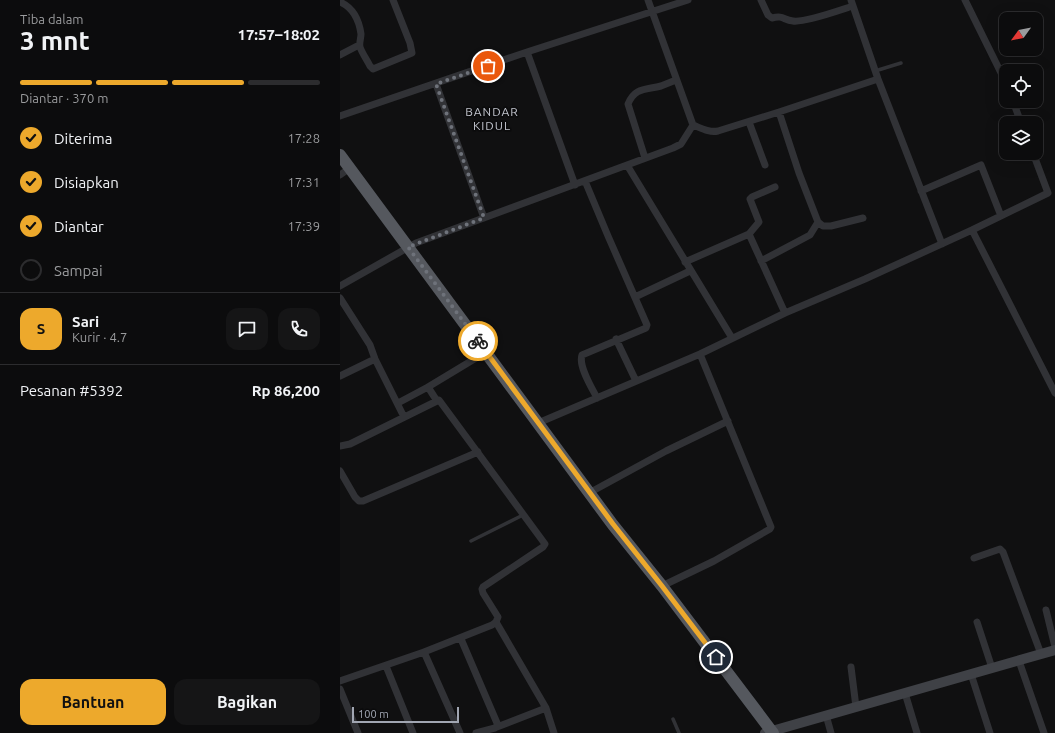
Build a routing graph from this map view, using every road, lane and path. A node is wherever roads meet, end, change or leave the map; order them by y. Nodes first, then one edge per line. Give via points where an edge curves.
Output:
1 (393, 0) edge
2 (648, 0) edge
3 (688, 0) edge
4 (761, 0) edge
5 (965, 0) edge
6 (340, 2) edge
7 (852, 3) edge
8 (652, 12) junction
9 (359, 45) junction
10 (527, 52) junction
11 (340, 55) edge
12 (901, 63) dead end
13 (999, 69) edge
14 (875, 71) junction
15 (878, 79) junction
16 (676, 80) junction
17 (436, 84) junction
18 (779, 112) junction
19 (340, 116) edge
20 (748, 122) junction
21 (693, 125) junction
22 (340, 155) edge
23 (645, 158) junction
24 (1036, 160) edge
25 (627, 165) junction
26 (765, 165) dead end
27 (345, 172) edge
28 (585, 181) junction
29 (575, 185) junction
30 (775, 187) dead end
31 (921, 191) junction
32 (1051, 192) edge
33 (1001, 216) junction
34 (484, 218) junction
35 (863, 218) dead end
36 (818, 222) junction
37 (972, 230) junction
38 (749, 234) junction
39 (942, 244) junction
40 (408, 247) junction
41 (761, 261) junction
42 (685, 262) junction
43 (690, 271) junction
44 (340, 286) edge
45 (635, 297) junction
46 (340, 298) edge
47 (785, 313) junction
48 (732, 338) junction
49 (616, 340) junction
50 (486, 352) junction
51 (700, 354) junction
52 (375, 359) junction
53 (340, 376) edge
54 (636, 381) junction
55 (428, 386) junction
56 (1055, 393) edge
57 (597, 398) junction
58 (438, 401) junction
59 (398, 403) junction
60 (404, 417) junction
61 (728, 421) junction
62 (538, 423) junction
63 (340, 446) edge
64 (478, 452) junction
65 (340, 471) edge
66 (589, 492) junction
67 (524, 514) junction
68 (471, 541) dead end
69 (974, 558) dead end
70 (662, 586) junction
71 (1046, 610) dead end
72 (496, 622) junction
73 (977, 622) dead end
74 (461, 639) junction
75 (1055, 647) edge
76 (1055, 650) edge
77 (424, 652) junction
78 (1041, 654) junction
79 (1019, 661) junction
80 (386, 666) junction
81 (851, 667) dead end
82 (992, 668) junction
83 (971, 674) junction
84 (340, 681) edge
85 (340, 689) edge
86 (905, 693) junction
87 (856, 707) junction
88 (546, 708) junction
89 (826, 716) junction
90 (673, 719) dead end
91 (497, 727) junction
92 (770, 732) edge
93 (358, 733) edge
94 (414, 733) edge
95 (460, 733) edge
96 (476, 733) edge
97 (554, 733) edge
98 (678, 733) edge
99 (831, 733) edge
100 (917, 733) edge
101 (990, 733) edge
102 (1044, 733) edge

1 - 9 street via 412,53 373,69
2 - 8 street
3 - 8 street
4 - 7 street via 772,18 780,16 792,21 810,19
5 - 13 street
6 - 9 street via 349,6 355,13 361,34
7 - 14 street
8 - 10 street
8 - 16 street
9 - 11 street
10 - 17 street
10 - 29 street
12 - 14 lane
14 - 15 street
15 - 18 street
15 - 31 street
16 - 21 street
16 - 23 street via 640,90 631,96 628,104
17 - 19 street
17 - 34 street
18 - 20 street
18 - 36 street
20 - 21 street via 713,132
20 - 26 street
21 - 23 street via 677,146
22 - 27 highway
23 - 25 street
24 - 32 street
25 - 28 street
25 - 42 street
27 - 40 highway
28 - 29 street
28 - 45 street
29 - 34 street
30 - 38 street via 750,199 759,222
31 - 33 street via 981,165
31 - 39 street
32 - 33 street
33 - 37 street
34 - 40 street
35 - 36 street via 831,226 823,226
36 - 41 street via 810,235
37 - 39 street
37 - 56 street
38 - 41 street
38 - 42 street
39 - 47 street
40 - 44 street
40 - 50 highway
41 - 47 street
42 - 43 street
43 - 45 street
43 - 48 street
45 - 49 street via 646,328
46 - 52 street via 368,341
47 - 48 street
48 - 51 street
49 - 54 street
49 - 57 street via 582,355 580,359
50 - 55 street
50 - 62 highway
51 - 54 street
51 - 61 street
52 - 53 street
52 - 59 street
54 - 57 street
55 - 58 street
55 - 59 street
57 - 62 street
58 - 60 street
58 - 64 street
59 - 60 street
60 - 63 street via 350,444
61 - 66 street
61 - 70 street via 771,527 714,561
62 - 66 highway
64 - 65 street via 363,501 355,497
64 - 67 street
66 - 70 highway
67 - 68 lane
67 - 72 street via 545,546 483,587 483,594 498,616
69 - 78 street via 1000,549 1003,552
70 - 92 highway
71 - 75 street
72 - 74 street
72 - 88 street
73 - 82 street
74 - 77 street
74 - 91 street via 496,719
76 - 78 main road
77 - 80 street
77 - 95 street
78 - 79 main road
79 - 82 main road
79 - 102 street
80 - 84 street
80 - 94 street
81 - 87 street
82 - 83 main road
83 - 86 main road
83 - 101 street
85 - 93 street
86 - 87 main road
86 - 100 street
87 - 89 main road
88 - 91 street
88 - 97 street
89 - 92 main road
89 - 99 street
90 - 98 lane
91 - 96 street

